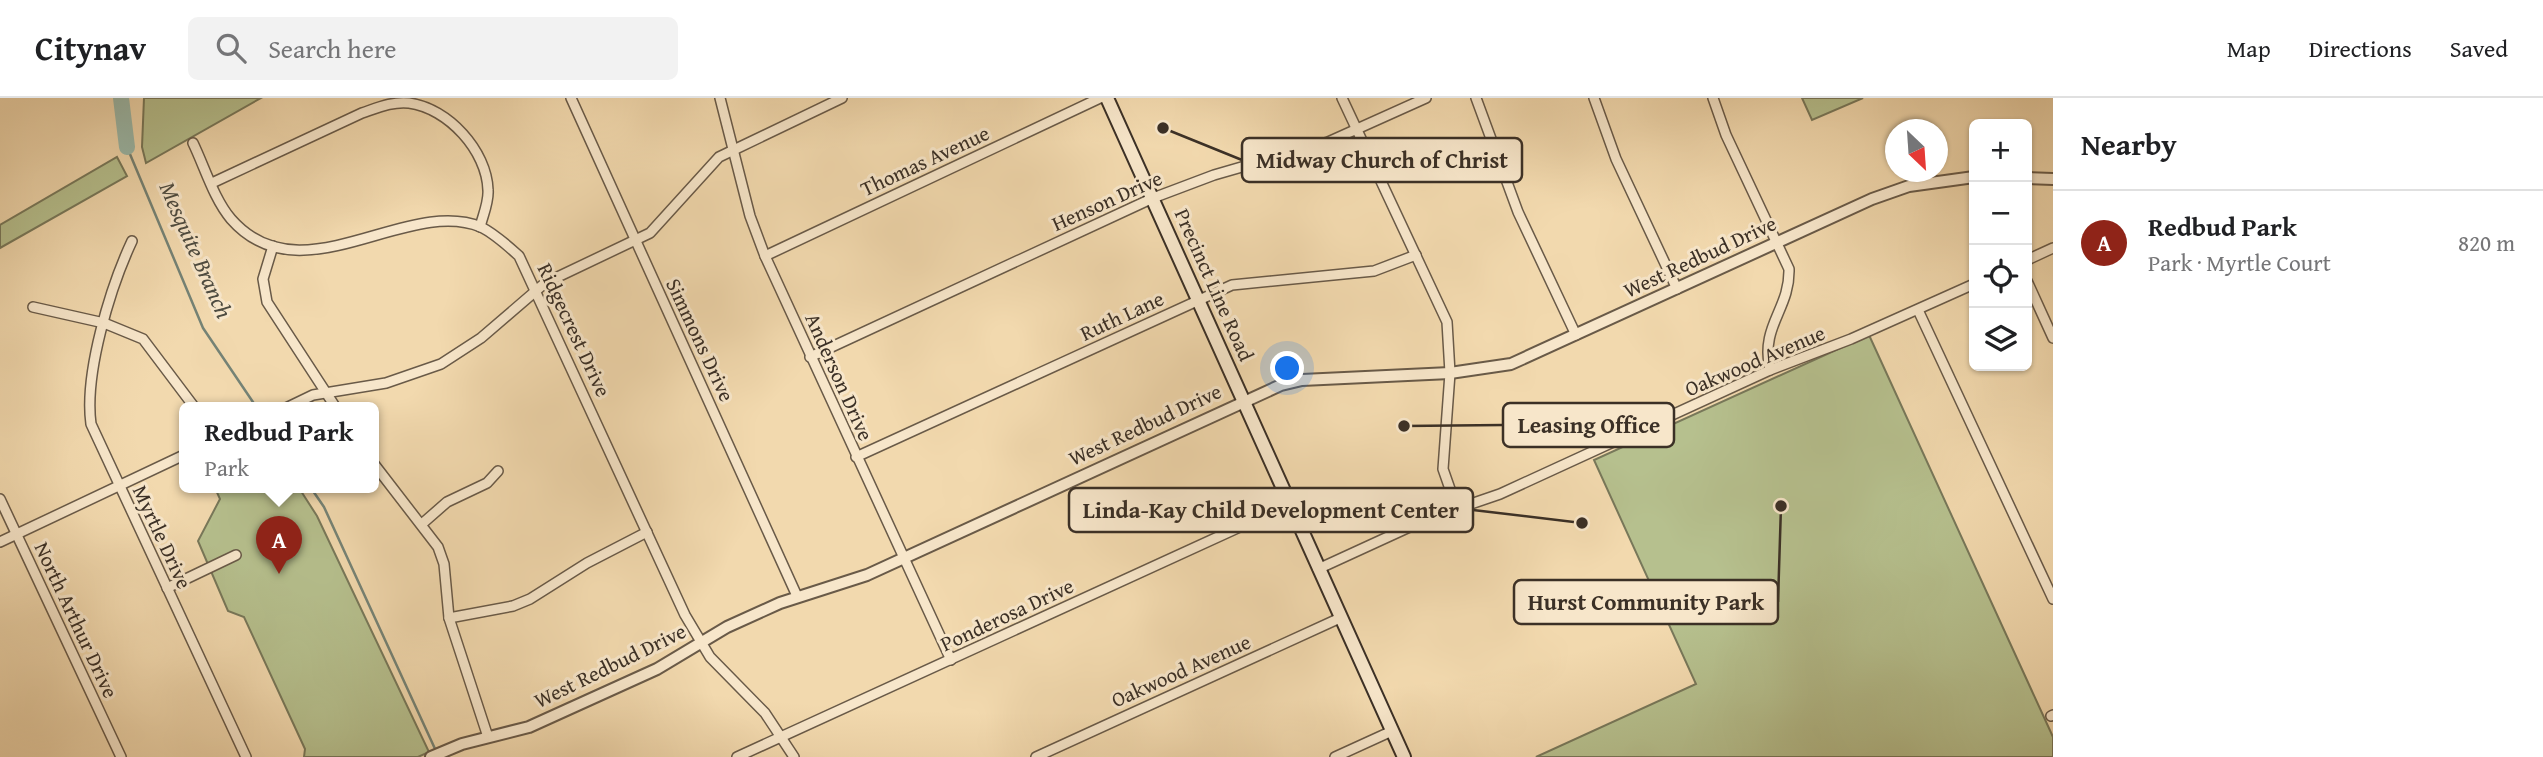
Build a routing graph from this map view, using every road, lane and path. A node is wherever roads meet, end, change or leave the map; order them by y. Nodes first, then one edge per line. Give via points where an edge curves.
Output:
1 (571, 98) edge
2 (720, 98) edge
3 (842, 98) edge
4 (1100, 98) edge
5 (1107, 98) edge
6 (1342, 98) edge
7 (1426, 98) edge
8 (1476, 98) edge
9 (1594, 98) edge
10 (1713, 98) edge
11 (409, 100) edge
12 (427, 102) edge
13 (1356, 130) junction
14 (193, 143) dead end
15 (734, 149) junction
16 (1969, 178) edge
17 (2032, 178) edge
18 (2053, 179) edge
19 (212, 183) junction
20 (1153, 198) junction
21 (480, 227) junction
22 (636, 241) junction
23 (132, 242) dead end
24 (1778, 242) junction
25 (272, 246) junction
26 (2053, 248) edge
27 (1416, 255) junction
28 (765, 256) junction
29 (2032, 258) edge
30 (1969, 286) edge
31 (537, 289) junction
32 (1677, 289) junction
33 (2032, 292) edge
34 (1199, 299) junction
35 (33, 307) dead end
36 (1918, 310) junction
37 (104, 323) junction
38 (1576, 335) junction
39 (2053, 338) edge
40 (810, 357) junction
41 (1770, 370) junction
42 (1450, 373) junction
43 (325, 392) junction
44 (1244, 400) junction
45 (190, 402) edge
46 (301, 402) edge
47 (332, 402) edge
48 (179, 457) edge
49 (856, 457) junction
50 (379, 471) edge
51 (498, 471) dead end
52 (118, 486) junction
53 (0, 499) edge
54 (1290, 504) junction
55 (1457, 509) junction
56 (423, 523) junction
57 (647, 532) junction
58 (17, 534) junction
59 (0, 542) edge
60 (236, 555) dead end
61 (903, 558) junction
62 (1318, 569) junction
63 (167, 588) junction
64 (797, 596) junction
65 (2053, 599) edge
66 (449, 618) junction
67 (1340, 618) junction
68 (701, 644) junction
69 (951, 660) junction
70 (1392, 731) junction
71 (781, 736) junction
72 (488, 737) junction
73 (121, 757) edge
74 (246, 757) edge
75 (430, 757) edge
76 (737, 757) edge
77 (794, 757) edge
78 (1036, 757) edge
79 (1335, 757) edge
80 (1404, 757) edge

1 - 22 street, Simmons Drive
2 - 15 street, Anderson Drive
3 - 15 street
4 - 28 street, Thomas Avenue
5 - 20 main road, Precinct Line Road
6 - 13 street
7 - 13 street, Henson Drive
8 - 38 street via 1518,212
9 - 32 street via 1615,159
10 - 24 street
11 - 12 street
11 - 19 street via 362,113
12 - 21 street via 461,132 484,171 488,190
13 - 20 street, Henson Drive
13 - 27 street
14 - 19 street, Ridgecrest Drive
15 - 22 street via 710,164 661,224
15 - 28 street, Anderson Drive
16 - 24 street, West Redbud Drive via 1909,186
17 - 18 street
19 - 25 street, Ridgecrest Drive via 233,221
20 - 34 main road, Precinct Line Road
20 - 40 street, Henson Drive
21 - 25 street, Ridgecrest Drive via 449,222 310,250
21 - 31 street, Ridgecrest Drive via 519,256
22 - 31 street
22 - 64 street, Simmons Drive
23 - 37 street, Myrtle Drive via 118,270
24 - 32 street, West Redbud Drive
24 - 41 street via 1789,282 1768,338
25 - 43 street via 263,279 267,302
26 - 29 street
27 - 34 street, Ruth Lane via 1374,271 1263,280 1232,285
27 - 42 street via 1447,322
28 - 40 street, Anderson Drive
30 - 36 street, Oakwood Avenue
31 - 43 street via 481,338 441,364 386,383
31 - 57 street, Ridgecrest Drive
32 - 38 street, West Redbud Drive
33 - 39 street
34 - 44 main road, Precinct Line Road
34 - 49 street, Ruth Lane
35 - 37 street
36 - 41 street, Oakwood Avenue
36 - 65 street
37 - 45 street via 143,339
37 - 52 street, Myrtle Drive via 89,400 97,440
38 - 42 street, West Redbud Drive via 1511,364
40 - 49 street, Anderson Drive
41 - 55 street, Oakwood Avenue via 1500,494
42 - 44 street, West Redbud Drive via 1302,380
42 - 55 street via 1443,469
43 - 46 street
43 - 47 street
44 - 54 main road, Precinct Line Road
44 - 61 street, West Redbud Drive
48 - 52 street
49 - 61 street, Anderson Drive
50 - 56 street
51 - 56 street via 488,483 447,502
52 - 58 street
52 - 63 street, Myrtle Drive
53 - 58 street, North Arthur Drive
54 - 62 main road, Precinct Line Road
54 - 69 street, Ponderosa Drive
55 - 62 street, Oakwood Avenue
56 - 66 street via 444,564
57 - 66 street via 530,598
57 - 68 street, Ridgecrest Drive
58 - 59 street
58 - 73 street, North Arthur Drive
60 - 63 street
61 - 64 street, West Redbud Drive via 839,586
61 - 69 street, Anderson Drive
62 - 67 main road, Precinct Line Road
63 - 74 street, Myrtle Drive
64 - 68 street, West Redbud Drive via 727,627
66 - 72 street
67 - 70 main road, Precinct Line Road
67 - 78 street, Oakwood Avenue
68 - 71 street, Ridgecrest Drive
68 - 72 street, West Redbud Drive via 529,727
69 - 71 street, Ponderosa Drive
70 - 79 street
70 - 80 main road, Precinct Line Road
71 - 76 street, Ponderosa Drive
71 - 77 street, Ridgecrest Drive
72 - 75 street, West Redbud Drive

